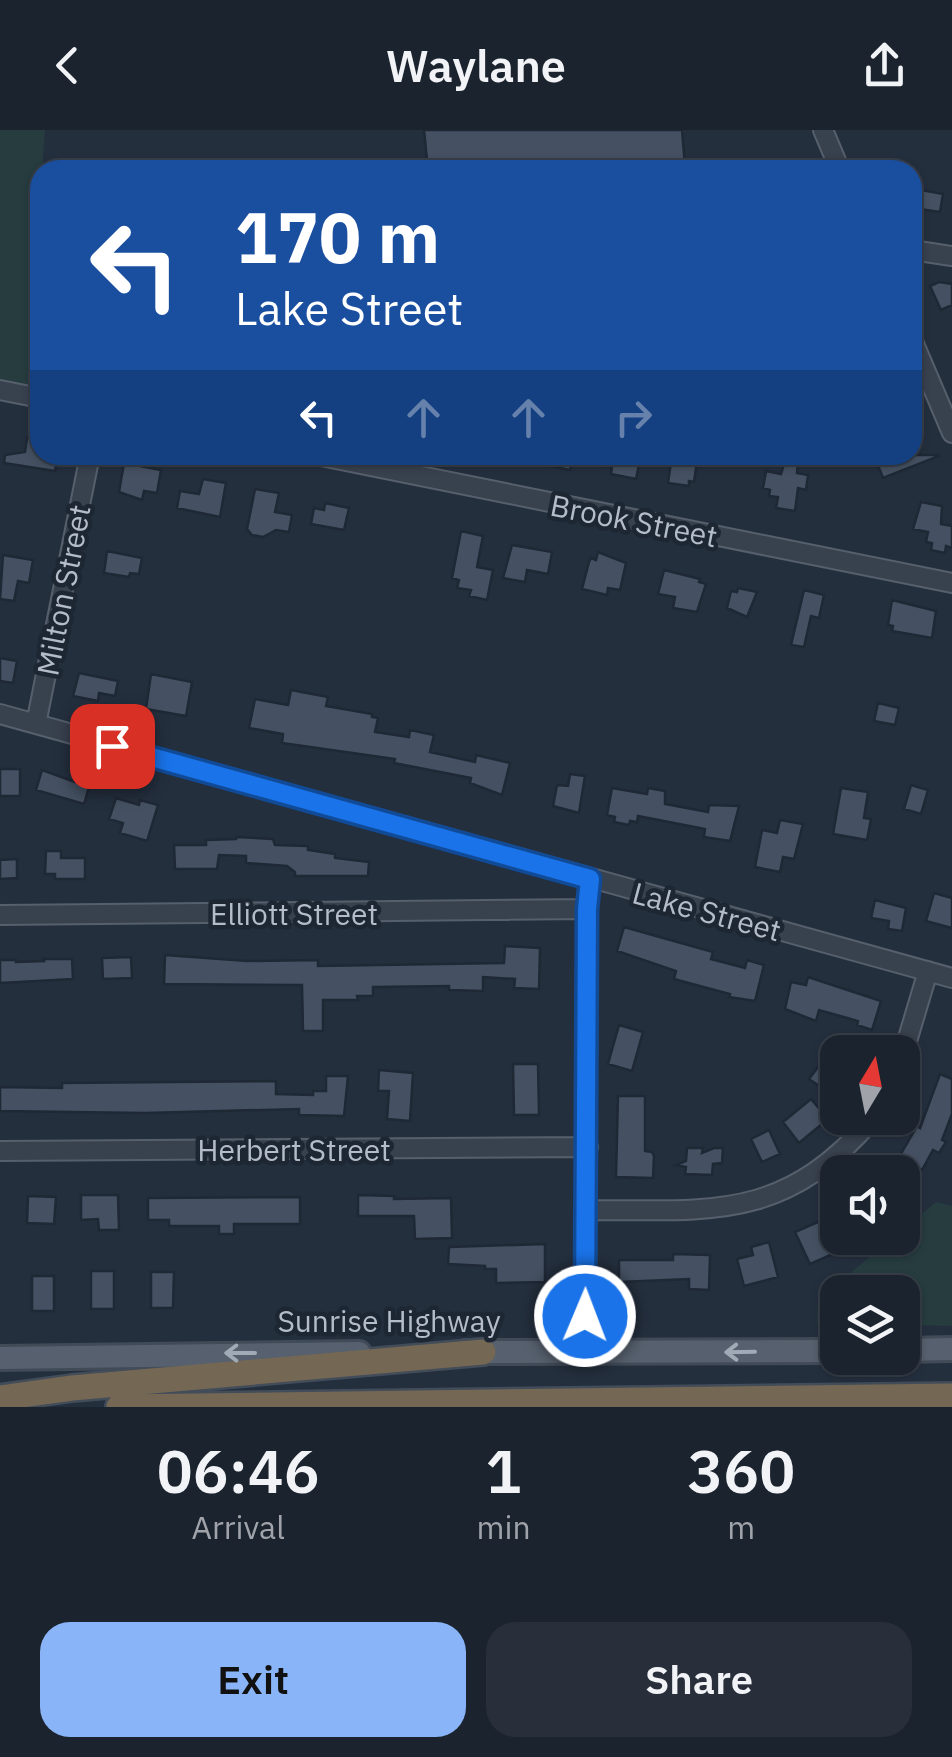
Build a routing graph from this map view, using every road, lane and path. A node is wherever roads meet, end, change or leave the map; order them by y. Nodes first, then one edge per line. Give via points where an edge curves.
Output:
1 (823, 130) edge
2 (836, 160) edge
3 (922, 252) edge
4 (952, 256) edge
5 (922, 361) edge
6 (0, 390) edge
7 (30, 396) edge
8 (952, 433) edge
9 (88, 465) edge
10 (366, 465) edge
11 (952, 583) edge
12 (0, 714) edge
13 (36, 724) junction
14 (590, 879) junction
15 (587, 909) junction
16 (0, 915) edge
17 (928, 971) junction
18 (952, 978) edge
19 (909, 1035) edge
20 (857, 1135) edge
21 (588, 1147) junction
22 (0, 1151) edge
23 (587, 1210) junction
24 (952, 1349) edge
25 (920, 1350) edge
26 (820, 1351) edge
27 (483, 1352) junction
28 (584, 1352) junction
29 (0, 1358) edge
30 (952, 1396) edge
31 (0, 1398) edge
32 (119, 1407) edge

1 - 2 street
3 - 4 street
5 - 8 street
6 - 7 street
9 - 13 street, Milton Street
10 - 11 street, Brook Street
12 - 13 street, Lake Street
13 - 14 street, Lake Street
14 - 15 street
14 - 17 street, Lake Street
15 - 16 street, Elliott Street
15 - 21 street
17 - 18 street, Lake Street
17 - 19 street
20 - 23 street via 821,1168 762,1200 705,1210
21 - 22 street, Herbert Street
21 - 23 street
23 - 28 street
24 - 25 main road
26 -> 28 main road, Sunrise Highway
27 - 28 main road, Sunrise Highway
27 -> 29 main road, Sunrise Highway
27 - 31 highway
30 - 32 highway

